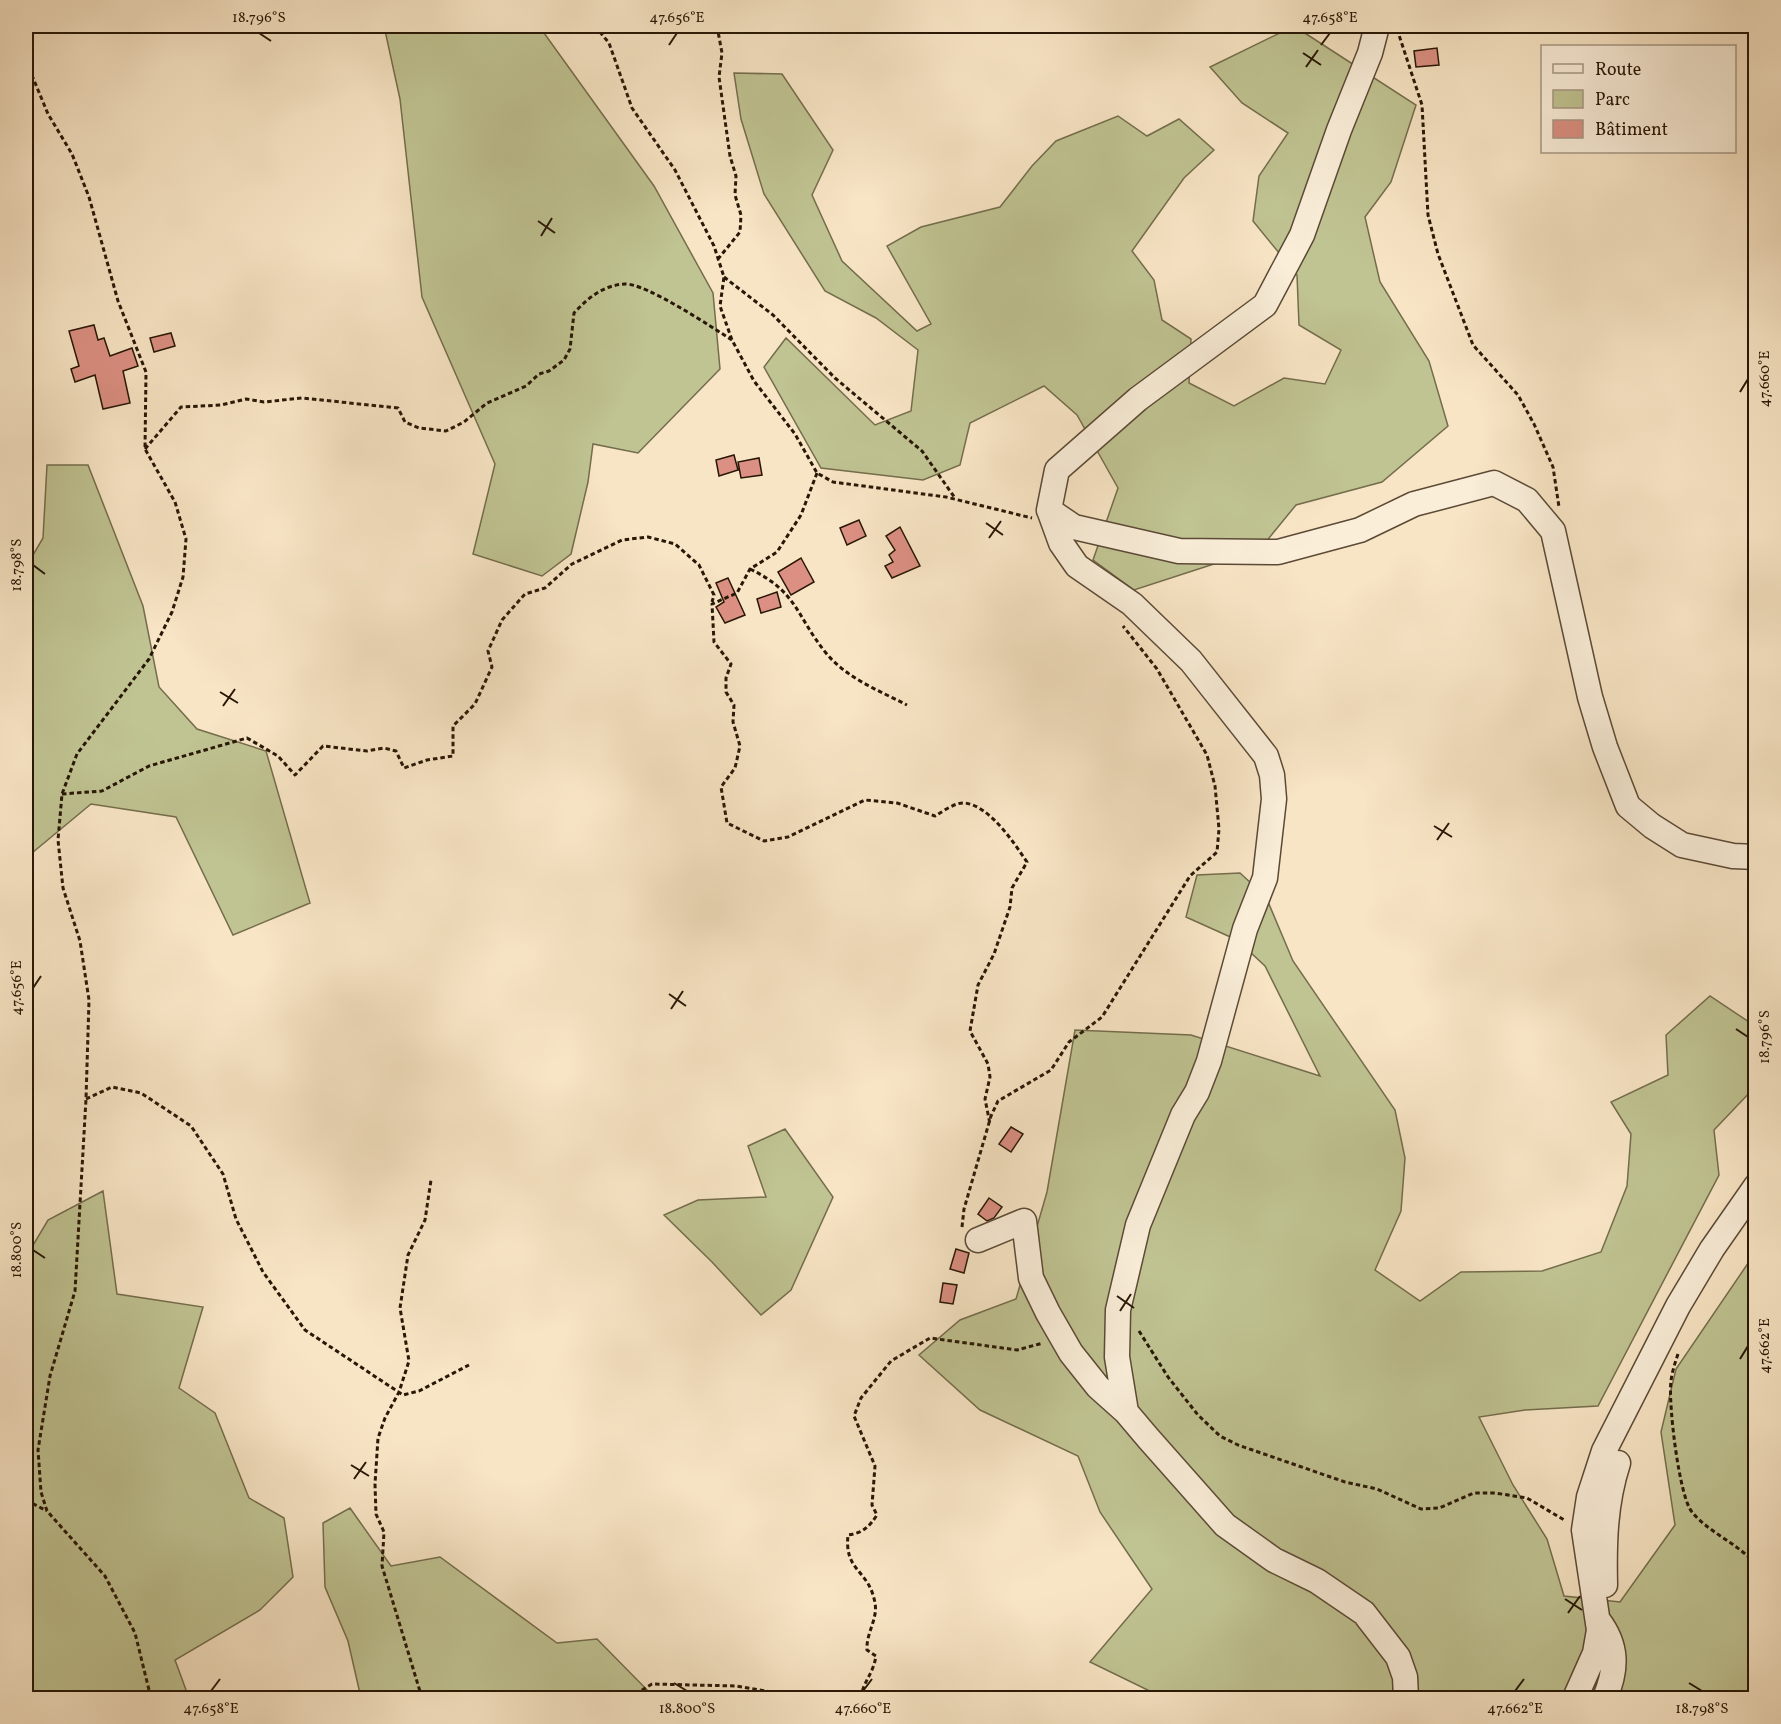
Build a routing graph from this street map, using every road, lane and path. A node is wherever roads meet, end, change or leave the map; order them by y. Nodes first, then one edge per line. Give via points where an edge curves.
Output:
1 (596, 26) edge
2 (717, 26) edge
3 (1377, 26) edge
4 (1395, 26) edge
5 (26, 61) edge
6 (718, 259) junction
7 (724, 277) junction
8 (732, 340) junction
9 (146, 449) junction
10 (817, 473) junction
11 (955, 499) junction
12 (1560, 514) dead end
13 (1052, 516) junction
14 (750, 569) junction
15 (712, 604) junction
16 (1116, 617) dead end
17 (908, 705) dead end
18 (62, 794) junction
19 (1755, 857) edge
20 (86, 1100) junction
21 (990, 1124) junction
22 (431, 1180) dead end
23 (1755, 1186) edge
24 (978, 1239) joint
25 (1135, 1321) dead end
26 (1061, 1336) junction
27 (1680, 1346) dead end
28 (469, 1365) dead end
29 (399, 1392) junction
30 (1632, 1395) junction
31 (1126, 1412) junction
32 (26, 1500) edge
33 (47, 1511) junction
34 (1584, 1530) junction
35 (1755, 1565) edge
36 (1603, 1627) junction
37 (151, 1698) edge
38 (422, 1698) edge
39 (629, 1698) edge
40 (792, 1698) edge
41 (861, 1698) edge
42 (1406, 1698) edge
43 (1575, 1698) edge
44 (1605, 1698) edge

1 - 6 path via 609,43 632,108 675,170
2 - 6 path via 722,53 719,77 741,215 740,232
3 - 13 street via 1302,235 1264,305 1138,399 1057,470
4 - 12 path via 1402,36 1422,105 1428,215 1438,254 1473,345 1518,395 1534,424 1553,468
5 - 9 path via 89,197 118,301 146,372
6 - 7 path
7 - 8 path via 720,306
7 - 11 path via 773,315 843,385 922,451
8 - 9 path via 690,312 627,283 602,289 574,313 570,349 564,360 446,431 405,422 398,408 302,398 264,402 246,399 220,405 181,406
8 - 10 path via 754,381 795,434
9 - 18 path via 175,501 186,539 183,578 172,612 148,659 76,754
10 - 11 path via 833,482
10 - 14 path via 801,515 777,552
11 - 13 path
13 - 19 street via 1074,527 1168,548 1278,552 1360,530 1414,504 1494,483 1527,500 1553,531 1590,697 1628,806 1682,845
13 - 31 street via 1061,543 1077,566 1132,604 1191,661 1266,756 1274,799 1265,878 1245,929 1209,1060 1138,1225 1126,1268 1118,1310 1117,1357
14 - 15 path via 737,593
14 - 17 path via 787,593 826,653 852,676
15 - 18 path via 714,595 699,565 682,548 648,537 622,540 572,564 545,588 525,594 502,620 488,651 492,667 475,704 453,726 453,756 404,768 396,751 323,746 295,775 278,756 247,738 149,766 102,791
15 - 21 path via 714,642 731,664 726,692 734,705 733,722 740,746 735,768 721,787 727,823 764,840 788,837 865,800 897,803 935,816 964,803 976,807 1004,830 1027,862 1012,888 1010,907 994,954 978,985 970,1031 988,1064 990,1077 985,1099
16 - 21 path via 1157,669 1207,755 1216,796 1217,852 1190,876 1102,1017 1069,1042 1051,1070 998,1101
18 - 20 path via 58,840 63,888 80,941 89,1000
20 - 29 path via 112,1087 141,1093 191,1126 223,1174 236,1219 263,1272 305,1330
20 - 33 path via 75,1291 50,1376 38,1450 41,1492
21 - 24 path via 962,1224 964,1232
22 - 29 path via 425,1220 408,1255 400,1308 409,1361
23 - 30 street via 1712,1249
24 - 26 street via 1024,1221 1031,1278
25 - 34 path via 1144,1342 1198,1415 1220,1436 1238,1445 1377,1489 1421,1509 1439,1508 1474,1493 1496,1493 1527,1498
26 - 31 street via 1098,1387
26 - 41 path via 1017,1350 930,1338 891,1361 861,1398 854,1416 875,1466 872,1505 877,1515 864,1530 848,1535 851,1564 861,1571 876,1605 867,1636 867,1650 876,1656 874,1672 862,1686
27 - 35 path via 1671,1381 1671,1405 1678,1470 1690,1511 1745,1552
28 - 29 path via 419,1391 403,1395
29 - 38 path via 378,1438 376,1514 384,1532 382,1566
30 - 34 street via 1604,1451 1589,1497
30 - 36 street via 1608,1491
31 - 42 street via 1225,1525 1274,1560 1317,1581 1364,1613 1398,1657 1405,1677
32 - 33 path
33 - 37 path via 105,1576 135,1633
34 - 36 street
36 - 43 street
36 - 44 street via 1614,1650 1613,1678
39 - 40 path via 652,1684 736,1686

